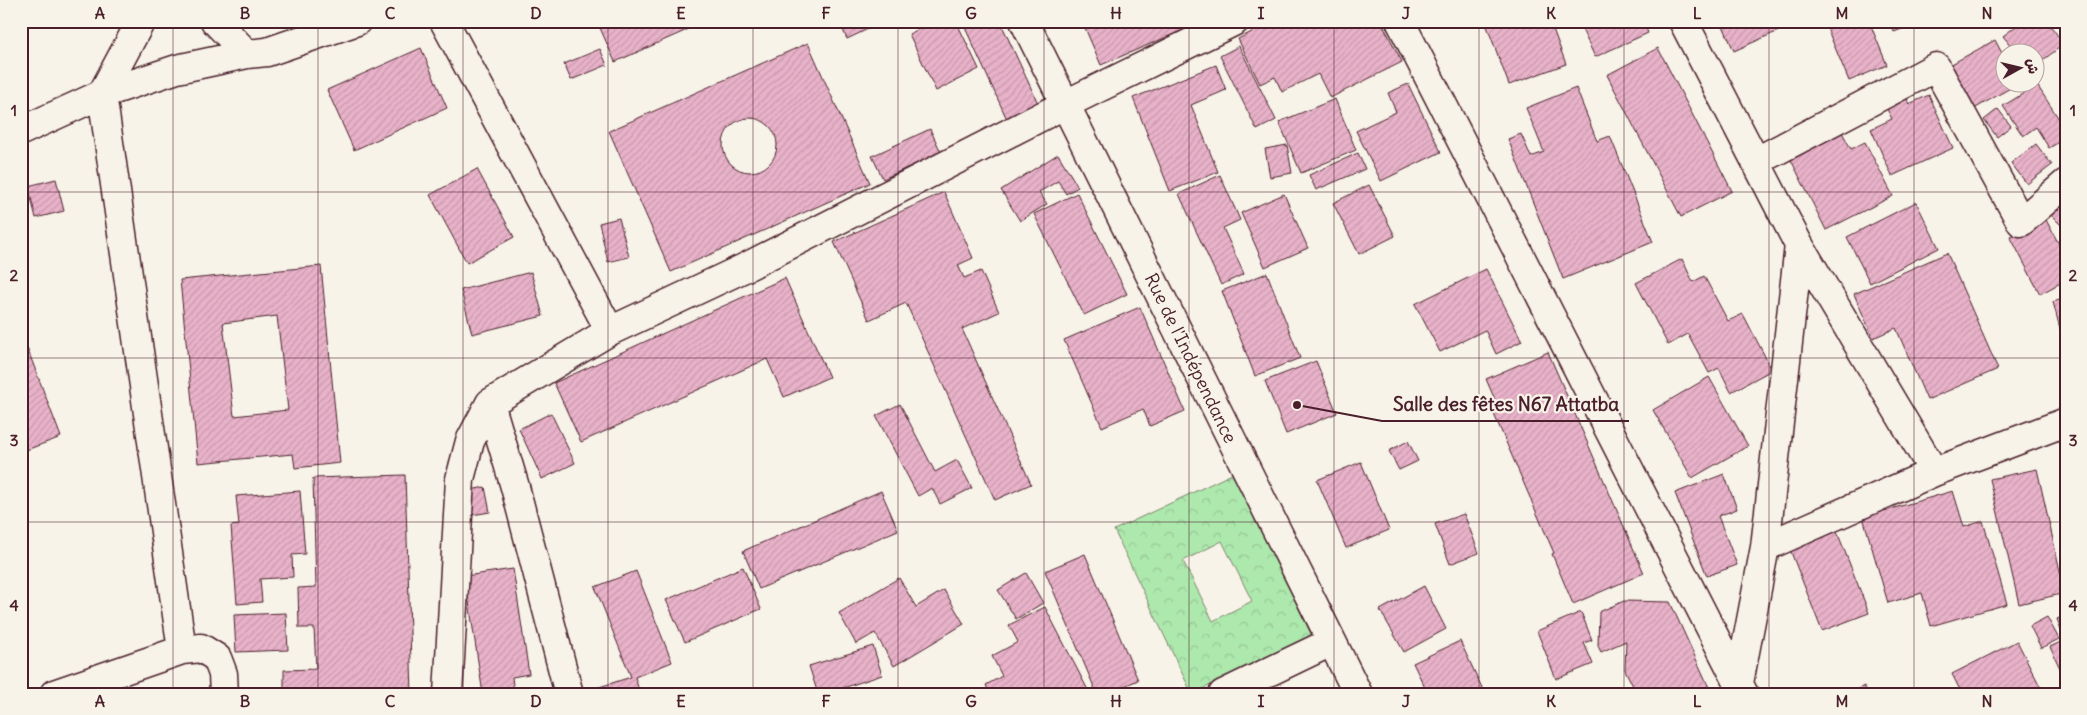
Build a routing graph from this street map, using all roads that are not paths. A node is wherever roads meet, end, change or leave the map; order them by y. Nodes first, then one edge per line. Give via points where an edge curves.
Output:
1 (141, 21) edge
2 (215, 21) edge
3 (357, 21) edge
4 (444, 21) edge
5 (1024, 21) edge
6 (1235, 21) edge
7 (1400, 21) edge
8 (1683, 21) edge
9 (247, 54) junction
10 (102, 94) junction
11 (1066, 104) junction
12 (21, 131) edge
13 (1756, 160) junction
14 (2066, 183) edge
15 (1799, 246) junction
16 (610, 331) junction
17 (490, 403) junction
18 (2066, 422) edge
19 (1934, 472) junction
20 (1765, 547) junction
21 (1331, 642) junction
22 (182, 650) junction
23 (1742, 689) edge
24 (54, 694) edge
25 (224, 694) edge
26 (448, 694) edge
27 (569, 694) edge
28 (1224, 694) edge
29 (1358, 694) edge

1 - 10 street
2 - 9 street
3 - 9 street via 267,52
4 - 16 street
5 - 11 street, Rue de l'Indépendance
6 - 11 street
7 - 23 street
8 - 13 street
9 - 10 street via 177,69
10 - 12 street
10 - 22 street
11 - 16 street via 744,268
11 - 21 street, Rue de l'Indépendance
13 - 14 street via 1936,67 2021,222
13 - 15 street
15 - 19 street
15 - 20 street
16 - 17 street
17 - 26 street via 470,441 460,479
17 - 27 street
18 - 19 street
19 - 20 street
20 - 23 street
21 - 28 street
21 - 29 street, Rue de l'Indépendance
22 - 24 street
22 - 25 street via 201,648 217,658 223,674

